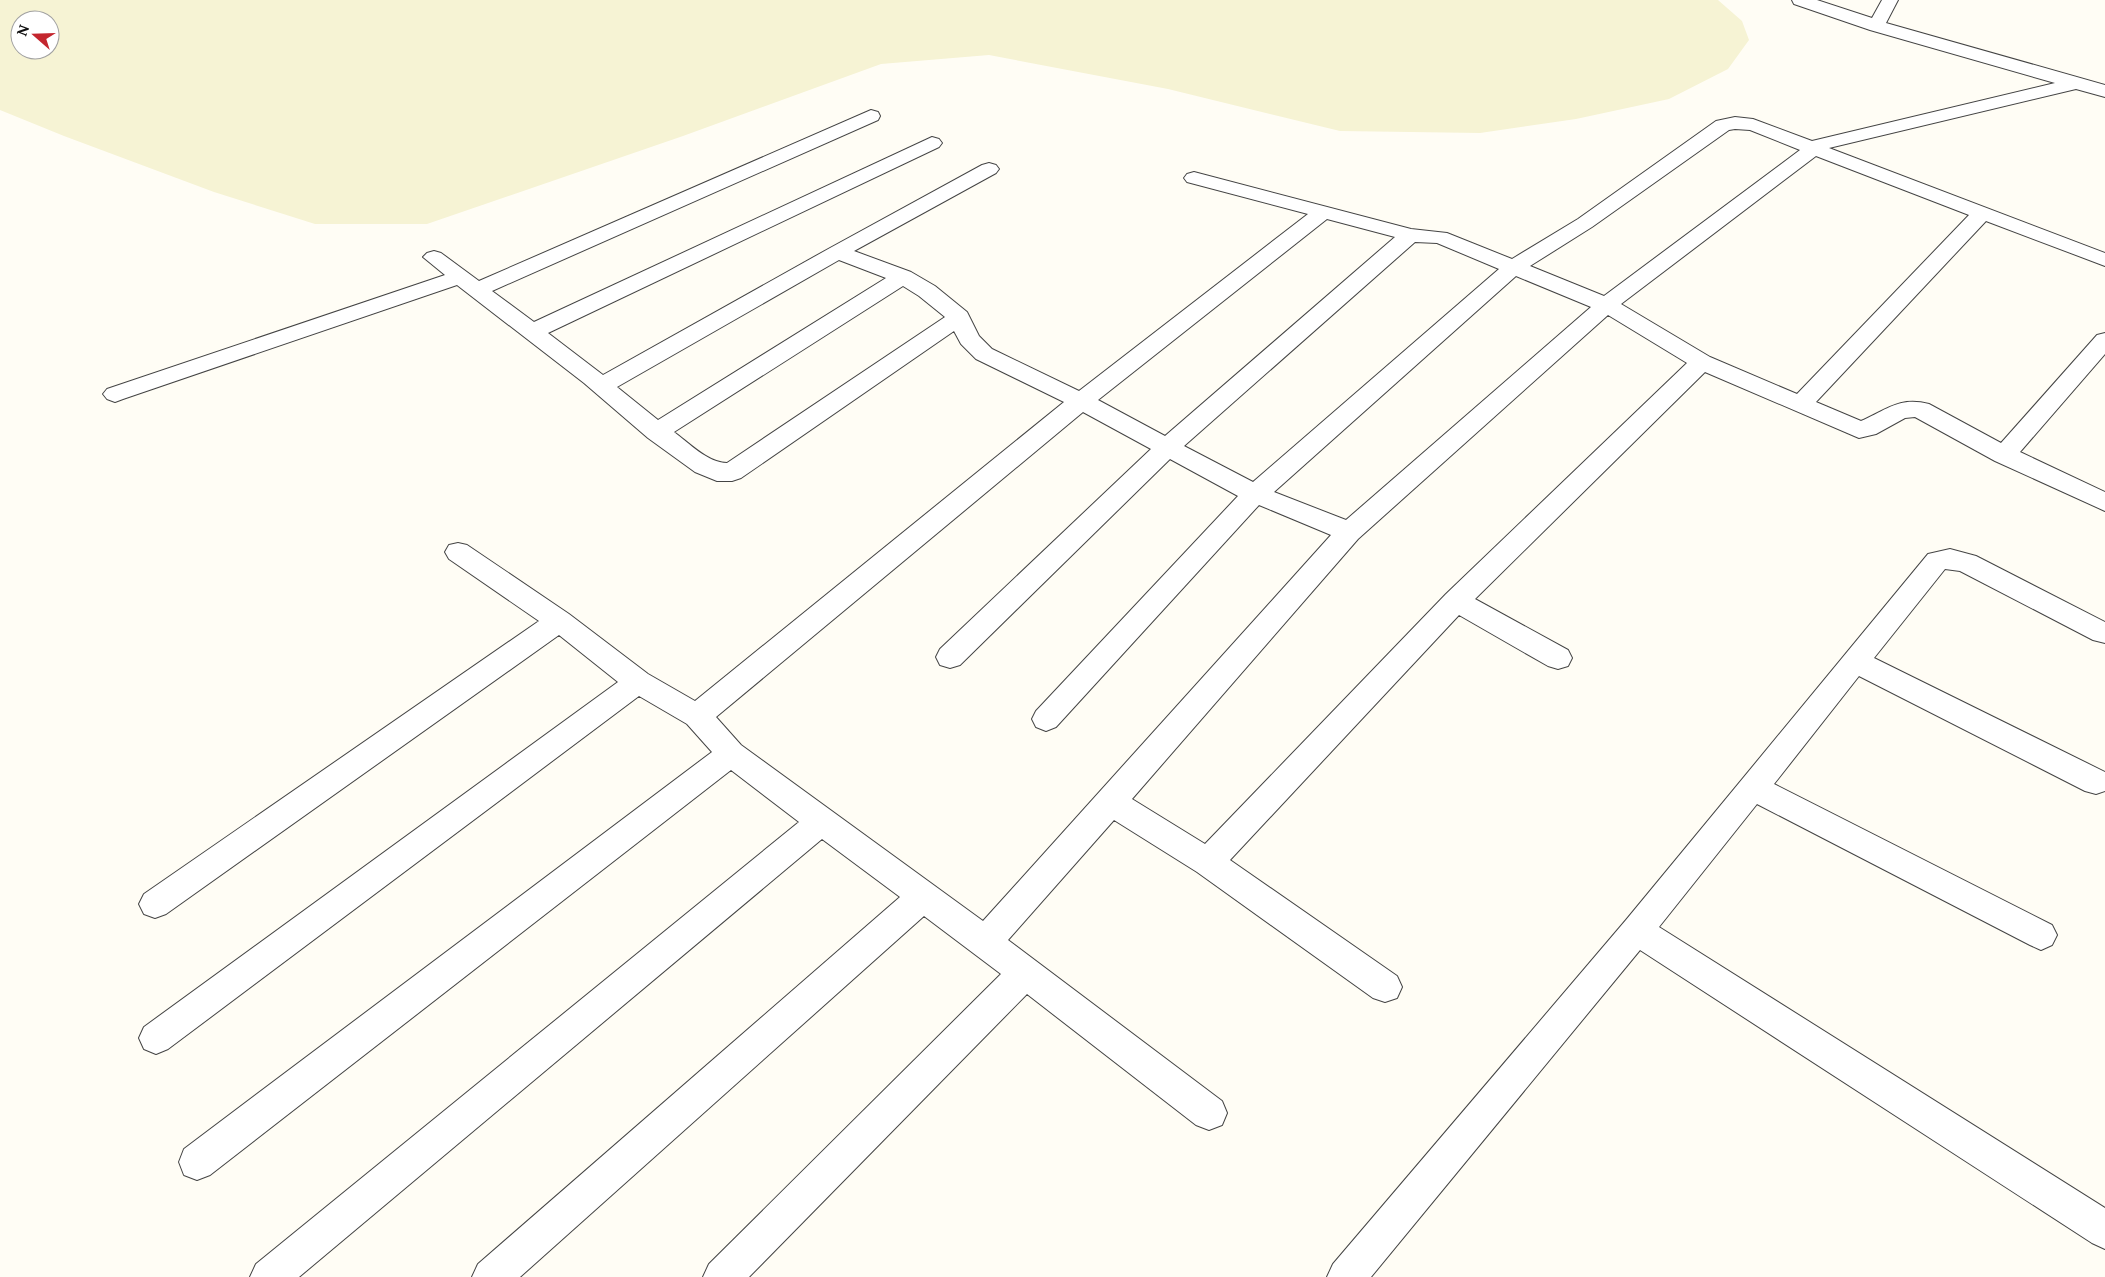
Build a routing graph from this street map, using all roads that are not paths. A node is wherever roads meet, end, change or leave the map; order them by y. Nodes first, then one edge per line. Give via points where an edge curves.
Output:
1 (1800, 0) edge
2 (1890, 0) edge
3 (1876, 26) junction
4 (2077, 83) junction
5 (2105, 91) edge
6 (871, 116) dead end
7 (932, 144) dead end
8 (1814, 148) junction
9 (989, 169) dead end
10 (1194, 178) dead end
11 (1324, 212) junction
12 (1982, 213) junction
13 (1410, 235) junction
14 (837, 252) junction
15 (434, 256) dead end
16 (2105, 260) edge
17 (1514, 267) junction
18 (903, 277) junction
19 (469, 283) junction
20 (1606, 305) junction
21 (959, 317) junction
22 (532, 332) junction
23 (2105, 340) edge
24 (1702, 362) junction
25 (601, 386) junction
26 (115, 394) dead end
27 (1081, 401) junction
28 (1800, 405) junction
29 (657, 432) junction
30 (1167, 447) junction
31 (2004, 455) junction
32 (1255, 494) junction
33 (2105, 502) edge
34 (1349, 532) junction
35 (458, 552) dead end
36 (1456, 601) junction
37 (559, 621) junction
38 (2103, 633) dead end
39 (950, 657) dead end
40 (1558, 658) dead end
41 (1854, 661) junction
42 (638, 682) junction
43 (697, 716) junction
44 (1046, 719) dead end
45 (731, 754) junction
46 (2096, 782) dead end
47 (1752, 787) junction
48 (1111, 802) junction
49 (822, 821) junction
50 (1208, 862) junction
51 (924, 896) junction
52 (154, 904) dead end
53 (1637, 930) junction
54 (2041, 935) dead end
55 (985, 942) junction
56 (1025, 973) junction
57 (1385, 987) dead end
58 (156, 1038) dead end
59 (1208, 1113) dead end
60 (197, 1162) dead end
61 (2105, 1230) edge
62 (269, 1277) edge
63 (491, 1277) edge
64 (722, 1277) edge
65 (1346, 1277) edge

1 - 3 street
2 - 3 street
3 - 4 street
4 - 5 street
4 - 8 street
6 - 19 street
7 - 22 street
8 - 12 street
8 - 17 street via 1752,125 1723,125 1585,223
8 - 20 street
9 - 14 street
10 - 11 street
11 - 13 street
11 - 27 street
12 - 16 street
12 - 28 street
13 - 17 street via 1440,237
13 - 30 street
14 - 18 street
14 - 25 street
15 - 19 street
17 - 20 street
17 - 32 street
18 - 21 street
18 - 29 street
19 - 22 street
19 - 26 street
20 - 24 street
20 - 34 street
21 - 27 street via 969,339 984,354
21 - 29 street via 732,472 717,472 704,466
22 - 25 street
23 - 31 street
24 - 28 street
24 - 36 street
25 - 29 street
27 - 30 street
27 - 43 street
28 - 31 street via 1859,430 1869,429 1904,408 1913,408
30 - 32 street
30 - 39 street
31 - 33 street
32 - 34 street
32 - 44 street
34 - 48 street
35 - 37 street
36 - 40 street
36 - 50 street
37 - 42 street
37 - 52 street
38 - 41 street via 1967,563 1950,559 1937,561
41 - 46 street
41 - 47 street
42 - 43 street
42 - 58 street
43 - 45 street
45 - 49 street
45 - 60 street
47 - 53 street
47 - 54 street
48 - 50 street
48 - 55 street
49 - 51 street
49 - 62 street
50 - 57 street
51 - 55 street
51 - 63 street
53 - 61 street
53 - 65 street
55 - 56 street
56 - 59 street
56 - 64 street

